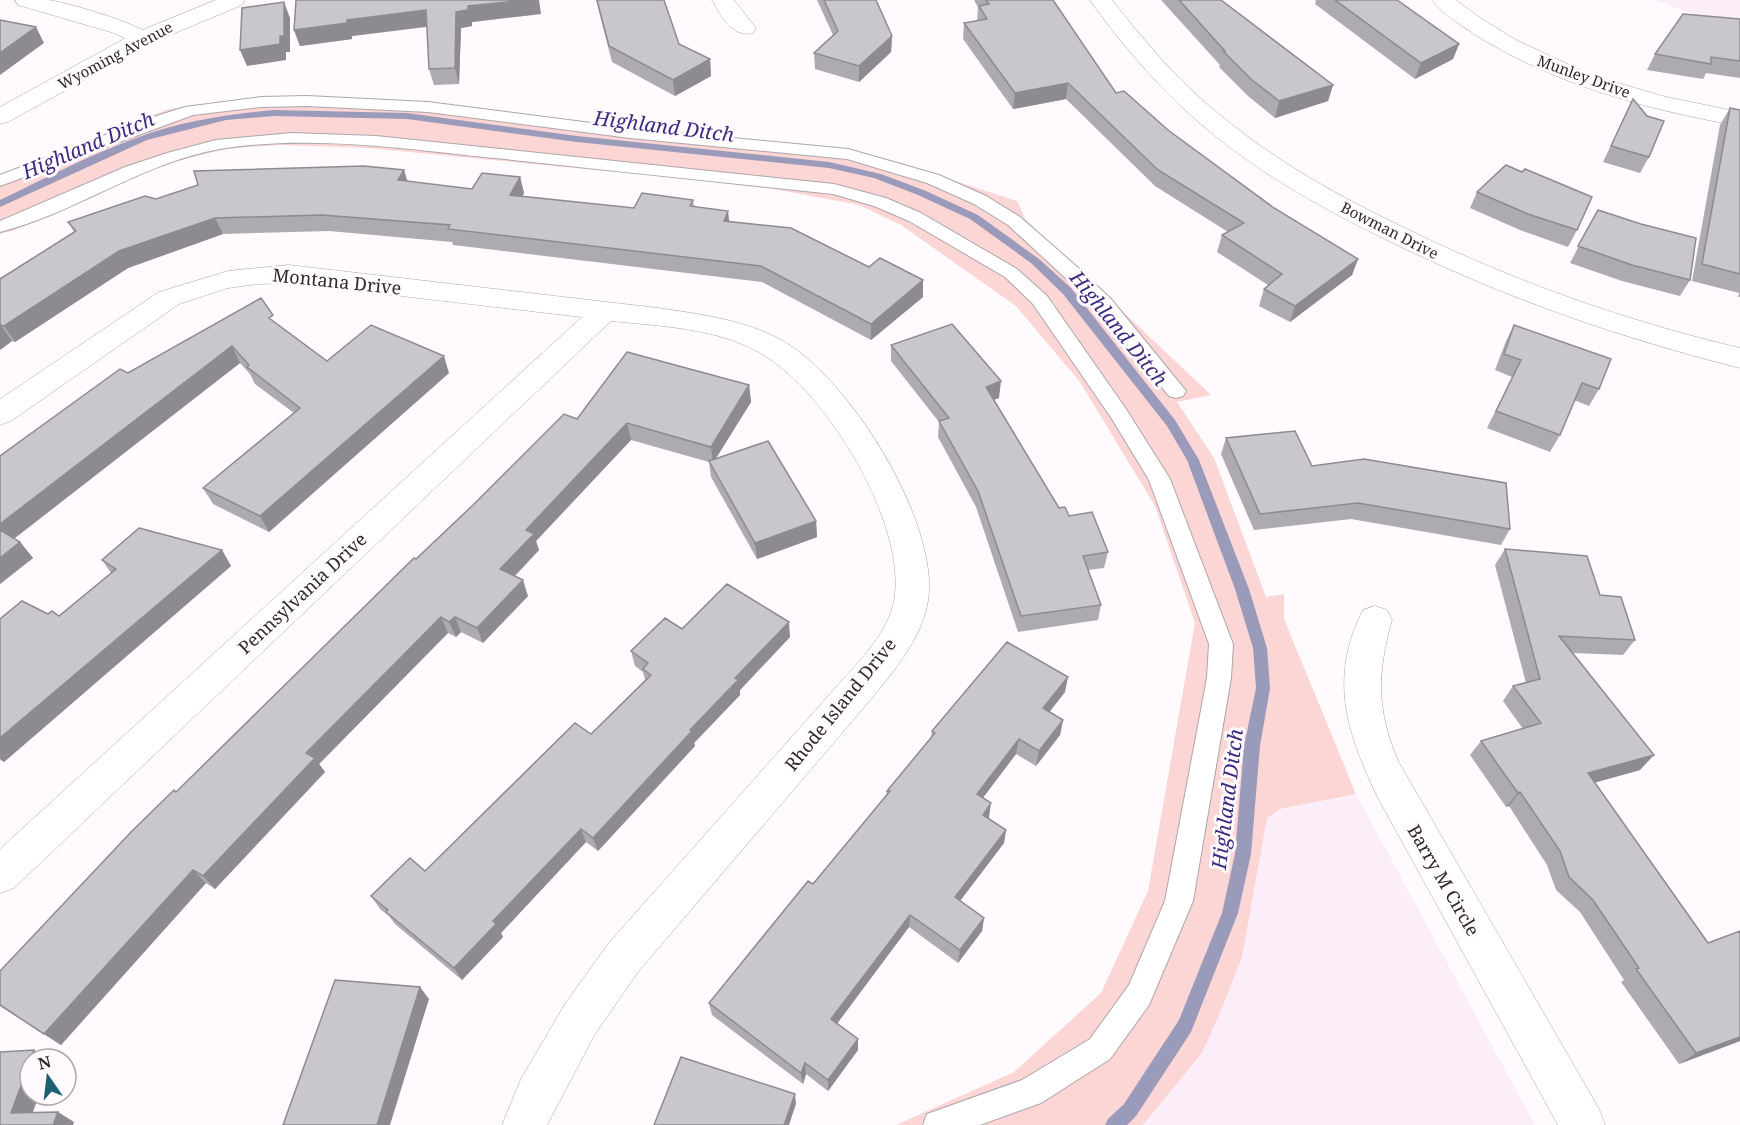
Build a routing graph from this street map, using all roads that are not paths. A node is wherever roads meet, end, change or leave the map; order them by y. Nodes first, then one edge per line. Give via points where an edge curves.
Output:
1 (234, 0) edge
2 (723, 0) edge
3 (1101, 0) edge
4 (1443, 0) edge
5 (37, 1) edge
6 (745, 28) dead end
7 (143, 38) junction
8 (0, 117) edge
9 (1740, 119) edge
10 (0, 181) edge
11 (0, 227) edge
12 (604, 312) junction
13 (1740, 358) edge
14 (1176, 391) dead end
15 (0, 414) edge
16 (1375, 620) dead end
17 (0, 875) edge
18 (524, 1125) edge
19 (938, 1125) edge
20 (1583, 1125) edge

1 - 7 street, Wyoming Avenue
2 - 6 street
3 - 13 street, Bowman Drive via 1141,50 1190,101 1243,143 1319,194 1422,248 1557,304
4 - 9 street, Munley Drive via 1490,35 1545,64 1655,102
5 - 7 street
7 - 8 street, Wyoming Avenue
10 - 14 lane via 191,110 261,102 428,107 630,133 848,154 933,179 1014,221 1104,303
11 - 19 lane via 131,171 216,145 292,138 376,141 834,189 915,217 1011,273 1033,294 1066,337 1159,479 1221,644 1219,678 1179,901 1139,995 1100,1049 1030,1092
12 - 15 street, Montana Drive via 289,274 234,276 169,298
12 - 17 street, Pennsylvania Drive
12 - 18 street, Rhode Island Drive via 708,325 744,335 797,364 818,383 843,416 896,510 913,569 912,599 888,652 623,958 580,1019
16 - 20 street, Barry M Circle via 1361,678 1362,709 1370,743

